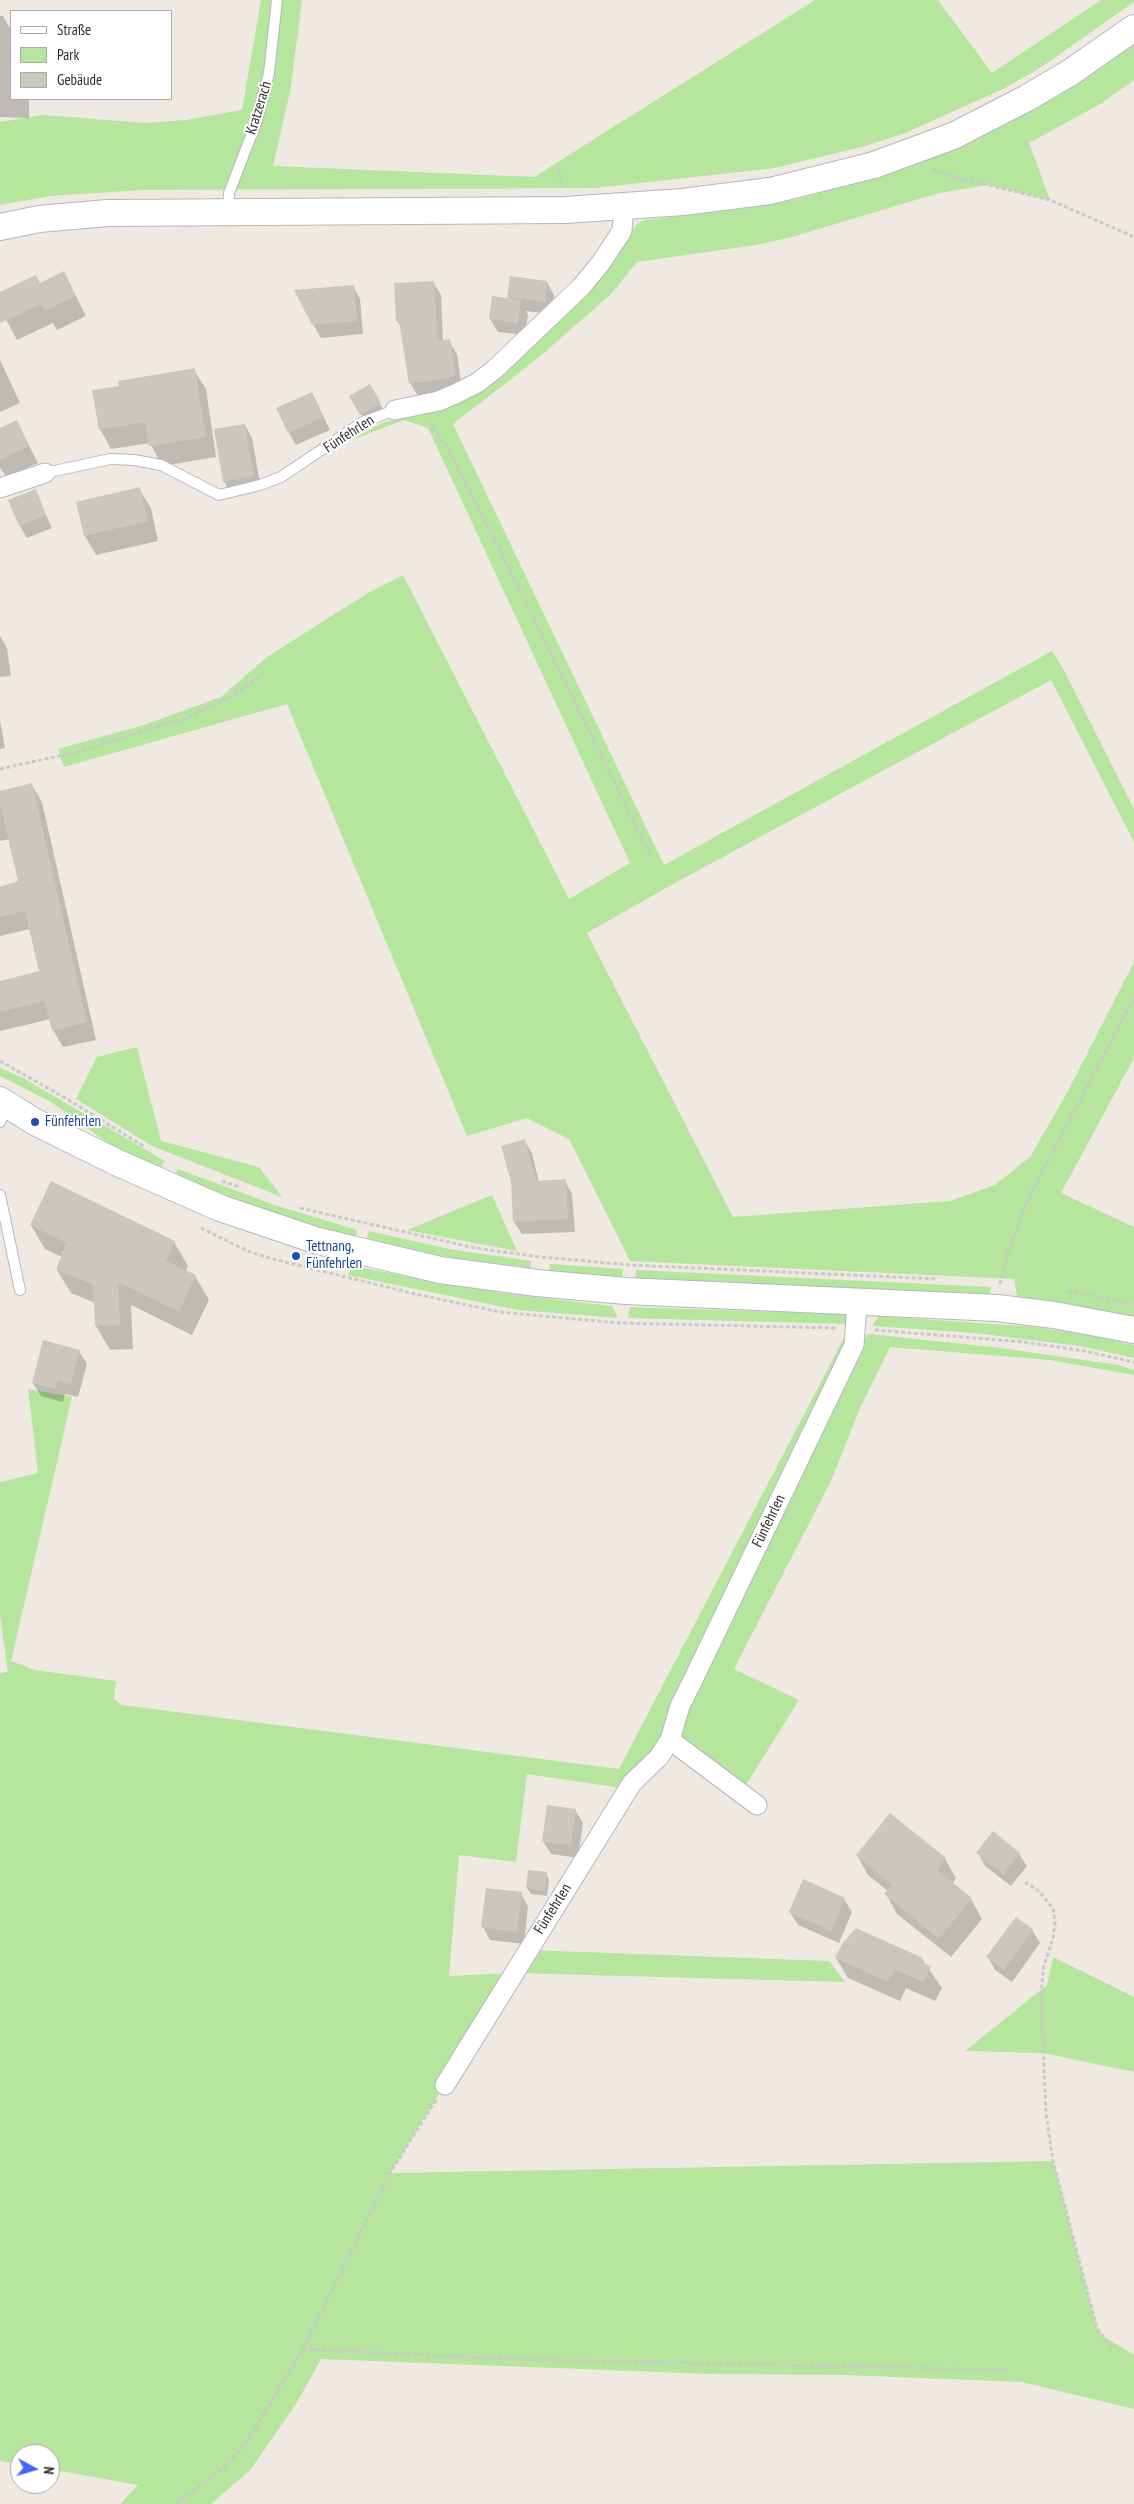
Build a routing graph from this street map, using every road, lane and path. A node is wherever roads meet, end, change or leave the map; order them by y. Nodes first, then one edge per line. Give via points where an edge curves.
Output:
1 (277, 0) edge
2 (1134, 28) edge
3 (915, 151) junction
4 (559, 166) dead end
5 (562, 193) dead end
6 (624, 206) junction
7 (228, 212) junction
8 (0, 227) edge
9 (1134, 237) edge
10 (403, 409) junction
11 (45, 473) joint
12 (0, 488) edge
13 (262, 675) dead end
14 (0, 769) edge
15 (651, 857) dead end
16 (1134, 998) edge
17 (0, 1061) edge
18 (3, 1109) edge
19 (149, 1149) dead end
20 (220, 1180) dead end
21 (244, 1189) dead end
22 (0, 1195) edge
23 (292, 1205) dead end
24 (940, 1280) dead end
25 (990, 1283) dead end
26 (20, 1290) dead end
27 (857, 1300) junction
28 (1134, 1330) edge
29 (670, 1740) junction
30 (757, 1805) dead end
31 (1025, 1882) dead end
32 (445, 2085) joint
33 (302, 2349) junction
34 (1112, 2349) dead end
35 (1008, 2370) dead end
36 (177, 2504) edge

1 - 7 lane, Kratzerach via 269,73 256,122 228,193
2 - 3 main road via 1027,98 953,136
3 - 6 main road via 840,175 770,191
3 - 9 path via 932,168 947,175 1050,200
4 - 5 path
6 - 7 main road via 564,210
6 - 10 street, Fünfehrlen via 622,231 600,264 582,287 513,354 477,383 439,401
7 - 8 main road via 108,213 39,219
10 - 11 lane, Fünfehrlen via 363,422 280,477 260,486 219,495 161,466 134,460 110,459
10 - 15 path via 428,419 448,448
11 - 12 street, Fünfehrlen
13 - 14 path via 233,696 189,718 81,751
16 - 25 path via 1030,1195 1016,1226 1000,1283
17 - 19 path
18 - 27 main road via 163,1185 268,1225 352,1250 440,1270 644,1292
20 - 21 path
22 - 26 lane
23 - 24 path via 466,1246 540,1257 631,1265
27 - 28 main road via 997,1308
27 - 29 street, Fünfehrlen via 854,1345 690,1684
29 - 30 street
29 - 32 street, Fünfehrlen via 659,1757 632,1782
31 - 34 path via 1040,1892 1053,1909 1056,1922 1044,1965 1041,1993 1046,2114 1053,2162 1097,2328
32 - 33 path via 390,2173
33 - 35 path via 512,2359
33 - 36 path via 245,2445 223,2468

